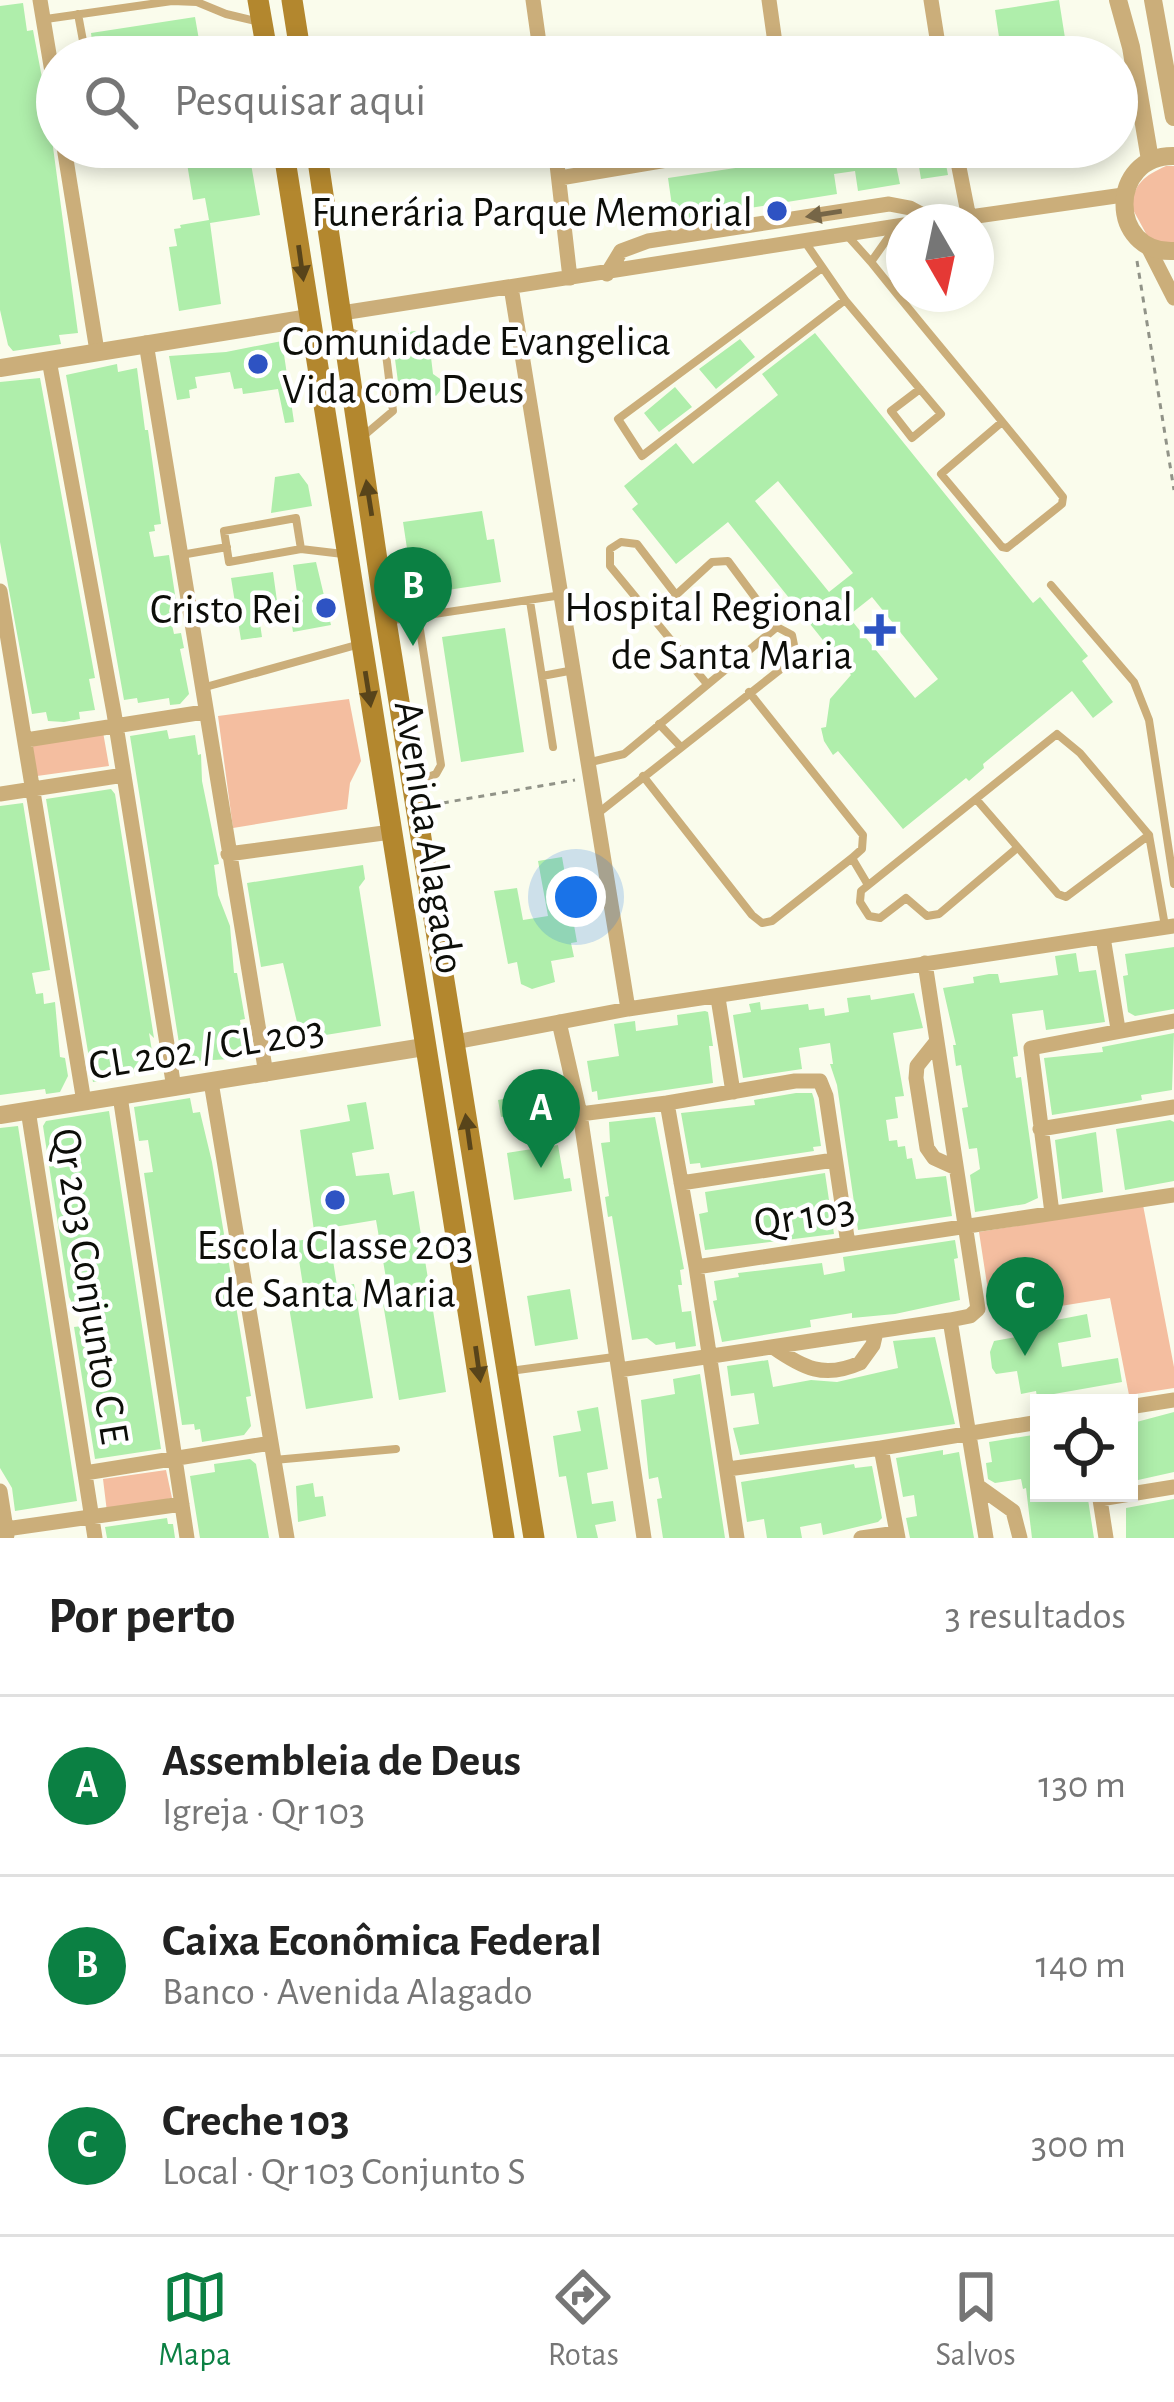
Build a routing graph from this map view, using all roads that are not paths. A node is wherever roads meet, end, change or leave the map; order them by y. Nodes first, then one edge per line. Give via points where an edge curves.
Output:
1 (40, 0) edge
2 (292, 0) edge
3 (533, 0) edge
4 (769, 0) edge
5 (931, 0) edge
6 (1118, 0) edge
7 (1153, 0) edge
8 (260, 11) edge
9 (78, 14) junction
10 (44, 19) junction
11 (47, 36) edge
12 (82, 36) edge
13 (298, 36) edge
14 (539, 36) edge
15 (774, 36) edge
16 (937, 36) edge
17 (1128, 36) edge
18 (1138, 89) edge
19 (1174, 117) edge
20 (1174, 156) edge
21 (1150, 160) junction
22 (67, 168) edge
23 (286, 168) edge
24 (319, 168) edge
25 (558, 168) edge
26 (619, 168) edge
27 (959, 168) edge
28 (560, 178) junction
29 (1123, 195) junction
30 (886, 204) edge
31 (966, 204) edge
32 (994, 214) edge
33 (886, 228) edge
34 (845, 232) junction
35 (804, 240) junction
36 (1140, 240) junction
37 (886, 243) edge
38 (1174, 251) edge
39 (871, 262) junction
40 (822, 268) junction
41 (607, 274) junction
42 (570, 278) junction
43 (511, 287) junction
44 (1174, 298) edge
45 (845, 300) junction
46 (309, 318) junction
47 (343, 322) junction
48 (146, 343) junction
49 (97, 351) junction
50 (50, 360) junction
51 (0, 368) edge
52 (319, 373) junction
53 (920, 389) junction
54 (1002, 422) junction
55 (361, 444) junction
56 (227, 547) junction
57 (301, 548) junction
58 (180, 555) junction
59 (347, 555) junction
60 (379, 563) junction
61 (1051, 585) dead end
62 (0, 591) edge
63 (563, 595) junction
64 (530, 601) junction
65 (418, 617) junction
66 (386, 621) junction
67 (777, 627) junction
68 (362, 644) junction
69 (575, 670) junction
70 (542, 676) junction
71 (707, 684) junction
72 (202, 688) junction
73 (749, 692) junction
74 (204, 712) junction
75 (659, 724) junction
76 (116, 725) junction
77 (26, 740) junction
78 (680, 746) junction
79 (553, 747) dead end
80 (591, 770) junction
81 (124, 775) junction
82 (643, 776) junction
83 (413, 783) junction
84 (34, 789) junction
85 (0, 794) edge
86 (976, 799) junction
87 (596, 815) junction
88 (391, 832) junction
89 (1149, 835) junction
90 (1017, 848) junction
91 (228, 854) junction
92 (852, 858) junction
93 (1174, 884) edge
94 (868, 885) junction
95 (1170, 927) edge
96 (1102, 937) junction
97 (925, 963) junction
98 (718, 998) junction
99 (628, 1010) junction
100 (1174, 1021) edge
101 (559, 1022) junction
102 (1118, 1029) junction
103 (937, 1041) junction
104 (454, 1042) junction
105 (424, 1047) junction
106 (266, 1074) junction
107 (211, 1082) junction
108 (174, 1088) junction
109 (733, 1092) junction
110 (120, 1096) junction
111 (84, 1102) junction
112 (667, 1103) junction
113 (1174, 1107) edge
114 (28, 1110) junction
115 (434, 1111) junction
116 (580, 1114) junction
117 (0, 1115) edge
118 (1040, 1129) junction
119 (834, 1160) junction
120 (956, 1168) junction
121 (681, 1184) junction
122 (1174, 1195) edge
123 (478, 1203) junction
124 (1052, 1213) junction
125 (965, 1226) junction
126 (459, 1235) junction
127 (848, 1244) junction
128 (696, 1267) junction
129 (500, 1315) junction
130 (950, 1320) junction
131 (876, 1332) junction
132 (773, 1347) junction
133 (710, 1355) junction
134 (618, 1364) junction
135 (508, 1372) junction
136 (1174, 1400) edge
137 (1138, 1406) edge
138 (1030, 1423) edge
139 (969, 1433) junction
140 (881, 1448) junction
141 (395, 1449) dead end
142 (273, 1452) junction
143 (176, 1459) junction
144 (728, 1469) junction
145 (85, 1473) junction
146 (977, 1486) junction
147 (1174, 1487) edge
148 (0, 1491) edge
149 (1138, 1491) edge
150 (1100, 1502) edge
151 (182, 1504) junction
152 (91, 1516) junction
153 (6, 1534) edge
154 (898, 1535) edge
155 (94, 1538) edge
156 (188, 1538) edge
157 (287, 1538) edge
158 (504, 1538) edge
159 (534, 1538) edge
160 (644, 1538) edge
161 (737, 1538) edge
162 (861, 1538) edge
163 (986, 1538) edge
164 (1020, 1538) edge
165 (1106, 1538) edge

1 - 10 street
2 - 13 main road
3 - 14 street
4 - 15 street
5 - 16 street
6 - 17 street
7 - 19 street
8 - 9 lane via 226,14 172,1
9 - 10 lane
9 - 12 lane
10 - 11 street
18 - 21 street
20 - 21 street
21 - 29 street
22 - 49 street
23 -> 46 main road, Avenida Alagado
24 - 47 main road, Avenida Alagado
25 - 28 street
26 - 28 street
27 - 31 street
28 - 42 street
29 - 32 street
29 - 36 street via 1124,216
30 -> 41 street via 648,241 621,250
33 - 34 street
34 - 35 street
34 - 39 lane
35 - 40 lane
35 - 41 street
36 - 38 street
36 - 44 street
37 - 39 lane
39 - 54 lane
40 - 45 lane
40 - 45 lane via 618,419 642,456
41 - 42 street
42 - 43 street
43 - 47 street
43 - 63 street
45 - 53 lane
46 - 48 street
46 - 52 main road, Avenida Alagado
47 - 55 main road, Avenida Alagado
47 - 55 lane via 385,346 393,411
48 - 49 street
48 - 58 street
49 - 50 street
50 - 51 street
50 - 76 street
52 - 55 main road via 336,452 347,456
52 - 59 main road, Avenida Alagado
53 - 53 lane via 891,411 912,438 941,414
54 - 54 lane via 940,474 1006,548 1063,497
60 -> 55 main road, Avenida Alagado
56 - 57 lane via 230,562
56 - 57 lane via 224,531 296,518
56 - 58 lane
57 - 59 lane
58 - 72 street
59 - 60 main road
59 - 68 main road, Avenida Alagado
60 - 66 main road, Avenida Alagado
61 - 93 lane via 1141,695
62 - 77 street
63 - 64 lane
63 - 69 street
64 - 65 lane
64 - 70 lane
65 - 66 lane
65 - 83 lane via 441,765
66 - 83 main road, Avenida Alagado
67 - 71 lane
67 - 71 lane via 728,561 712,562 676,595 637,544 610,549 610,566
67 - 73 lane via 792,635 792,657
68 - 72 lane
68 -> 88 main road, Avenida Alagado
69 - 70 lane
69 - 80 street
70 - 79 lane
71 - 75 lane
72 - 74 street
73 - 78 lane
73 - 92 lane via 863,835
74 - 76 street
74 - 91 street
75 - 78 lane
75 - 80 lane
76 - 77 street
76 - 81 street
77 - 84 street
78 - 82 lane
80 - 87 street
81 - 84 street
81 - 108 street
82 - 87 lane
82 - 92 lane via 762,923
83 - 104 main road, Avenida Alagado
84 - 85 street
84 - 111 street
86 - 89 lane via 1062,734
86 - 90 lane
86 - 94 lane
87 - 99 street
88 - 91 street
88 - 105 main road, Avenida Alagado
89 - 90 lane via 1066,896
89 - 95 lane
90 - 94 lane via 939,914 927,916 906,898 874,919 860,902
91 - 106 street
92 - 94 lane
95 - 96 street
96 - 97 street
96 - 102 street
97 - 98 street
97 - 103 street
98 - 99 street
98 - 109 street
99 - 101 street
100 - 102 street
101 - 104 street
101 - 116 street
102 - 118 street via 1031,1048
103 - 120 street
103 - 120 street via 916,1078 927,1148
123 -> 104 main road, Avenida Alagado
105 - 106 street, CL 202 / CL 203
105 - 115 main road, Avenida Alagado
106 - 107 street, CL 202 / CL 203
107 - 108 street, CL 202 / CL 203
107 - 142 street
108 - 110 street, CL 202 / CL 203
109 - 112 street
109 - 119 street via 820,1081
110 - 111 street, CL 202 / CL 203
110 - 143 street
111 - 114 street, CL 202 / CL 203
112 - 116 street
112 - 121 street
113 - 118 street
114 - 117 street, CL 202 / CL 203
114 - 145 street, Qr 203 Conjunto C E
115 - 123 main road via 458,1207
115 - 126 main road, Avenida Alagado
116 - 134 street
118 - 124 street
119 - 121 street
119 - 127 street
120 - 125 street
121 - 128 street
122 - 124 street, Qr 103
123 - 129 main road, Avenida Alagado
124 - 125 street, Qr 103
125 - 127 street, Qr 103
125 - 130 street via 979,1305
126 - 129 main road via 476,1233 485,1299
126 -> 158 main road, Avenida Alagado
127 - 128 street, Qr 103
128 - 133 street
129 - 135 main road, Avenida Alagado
130 - 131 street
130 - 139 street
131 - 132 street
131 - 132 street via 860,1364 828,1372 809,1370
132 - 133 street
133 - 134 street
133 - 144 street
134 - 135 lane
134 - 160 street
135 - 159 main road, Avenida Alagado
136 - 137 street
138 - 139 street
139 - 140 street
139 - 146 street
140 - 144 street
140 - 154 street
141 - 142 lane
142 - 143 street
142 - 157 street
143 - 145 street
143 - 151 street
144 - 161 street
145 - 152 street, Qr 203 Conjunto C E
146 - 163 street
146 - 164 street via 1012,1511
147 - 149 street
148 - 153 street
150 - 165 street
151 - 152 street
151 - 156 street
152 - 153 street
152 - 155 street, Qr 203 Conjunto C E
154 - 162 street

